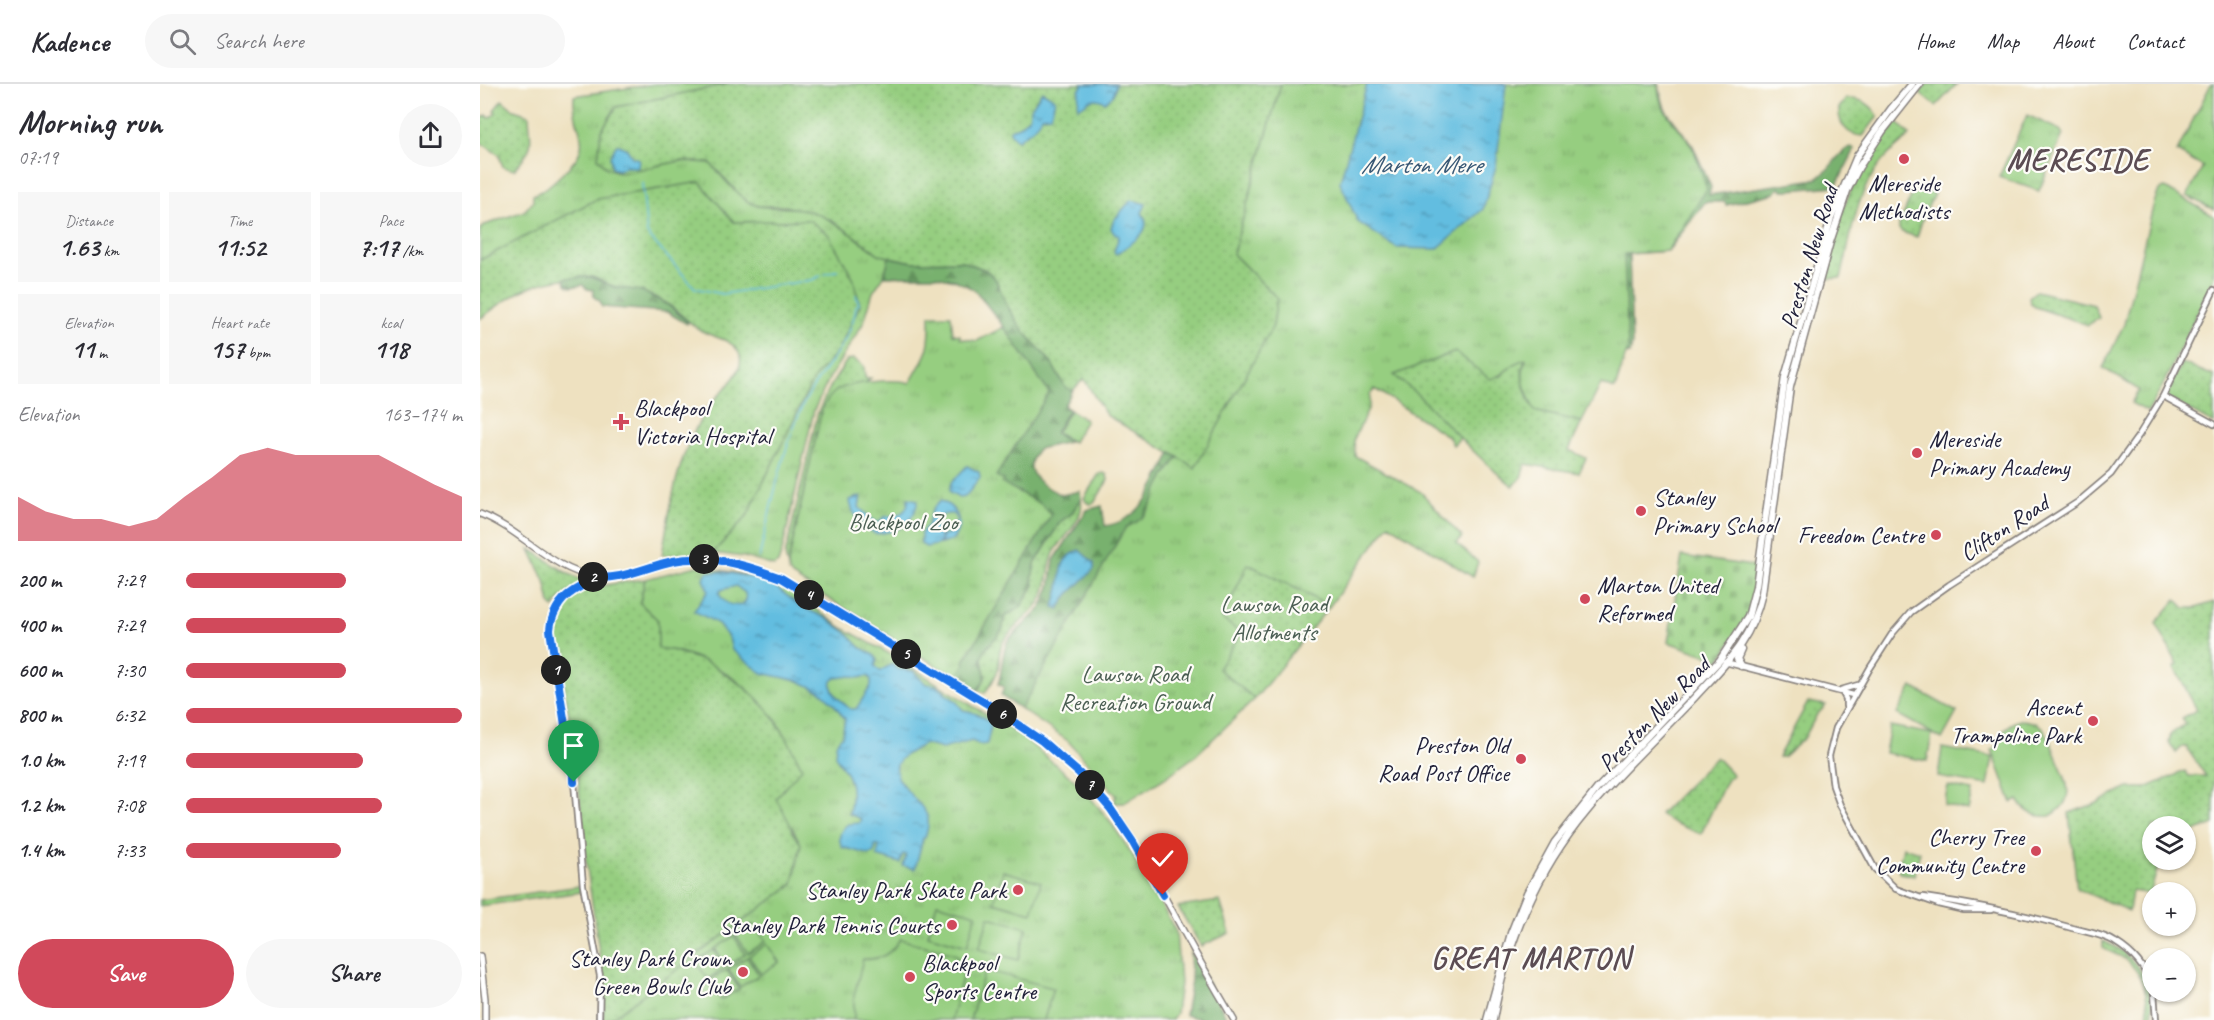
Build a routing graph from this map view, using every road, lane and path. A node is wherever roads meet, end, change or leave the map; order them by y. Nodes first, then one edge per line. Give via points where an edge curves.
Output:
1 (1912, 84) edge
2 (1920, 84) edge
3 (1866, 148) junction
4 (2214, 290) edge
5 (2163, 396) junction
6 (2214, 424) edge
7 (480, 514) edge
8 (592, 577) junction
9 (1760, 602) junction
10 (1724, 661) junction
11 (1741, 666) junction
12 (1860, 684) junction
13 (1841, 690) junction
14 (1853, 694) junction
15 (1845, 709) junction
16 (480, 956) edge
17 (2142, 966) edge
18 (2154, 1002) edge
19 (485, 1020) edge
20 (599, 1020) edge
21 (1234, 1020) edge
22 (1487, 1020) edge
23 (1492, 1020) edge
24 (2156, 1020) edge

1 - 3 highway, Preston New Road
2 - 3 highway, Preston New Road
3 - 9 highway, Preston New Road via 1840,207 1793,372
3 - 10 highway, Preston New Road via 1848,174 1835,206 1787,370 1752,608
4 - 5 street, Clifton Road
5 - 6 street
5 - 12 street, Clifton Road via 2119,464 2097,487 1918,606 1892,634
7 - 8 main road via 572,570
8 - 20 street via 562,600 550,630 571,760 586,905 600,976
8 - 21 main road via 619,577 694,559 734,563 767,572 1042,741 1079,773 1121,823
9 - 10 highway, Preston New Road via 1748,630
9 - 11 highway via 1754,626 1738,657
10 - 11 street
10 - 22 highway, Preston New Road via 1598,789 1555,842 1527,893 1511,933
10 - 23 highway, Preston New Road via 1585,812 1555,852 1516,934
11 - 13 street
12 - 13 street
12 - 14 street, Clifton Road
13 - 14 street
13 - 15 street via 1846,699
14 - 15 street, Clifton Road
15 - 17 street, Clifton Road via 1829,752 1835,792 1875,869 1896,889 1938,904 2033,918 2110,939
16 - 19 main road
18 - 24 street

